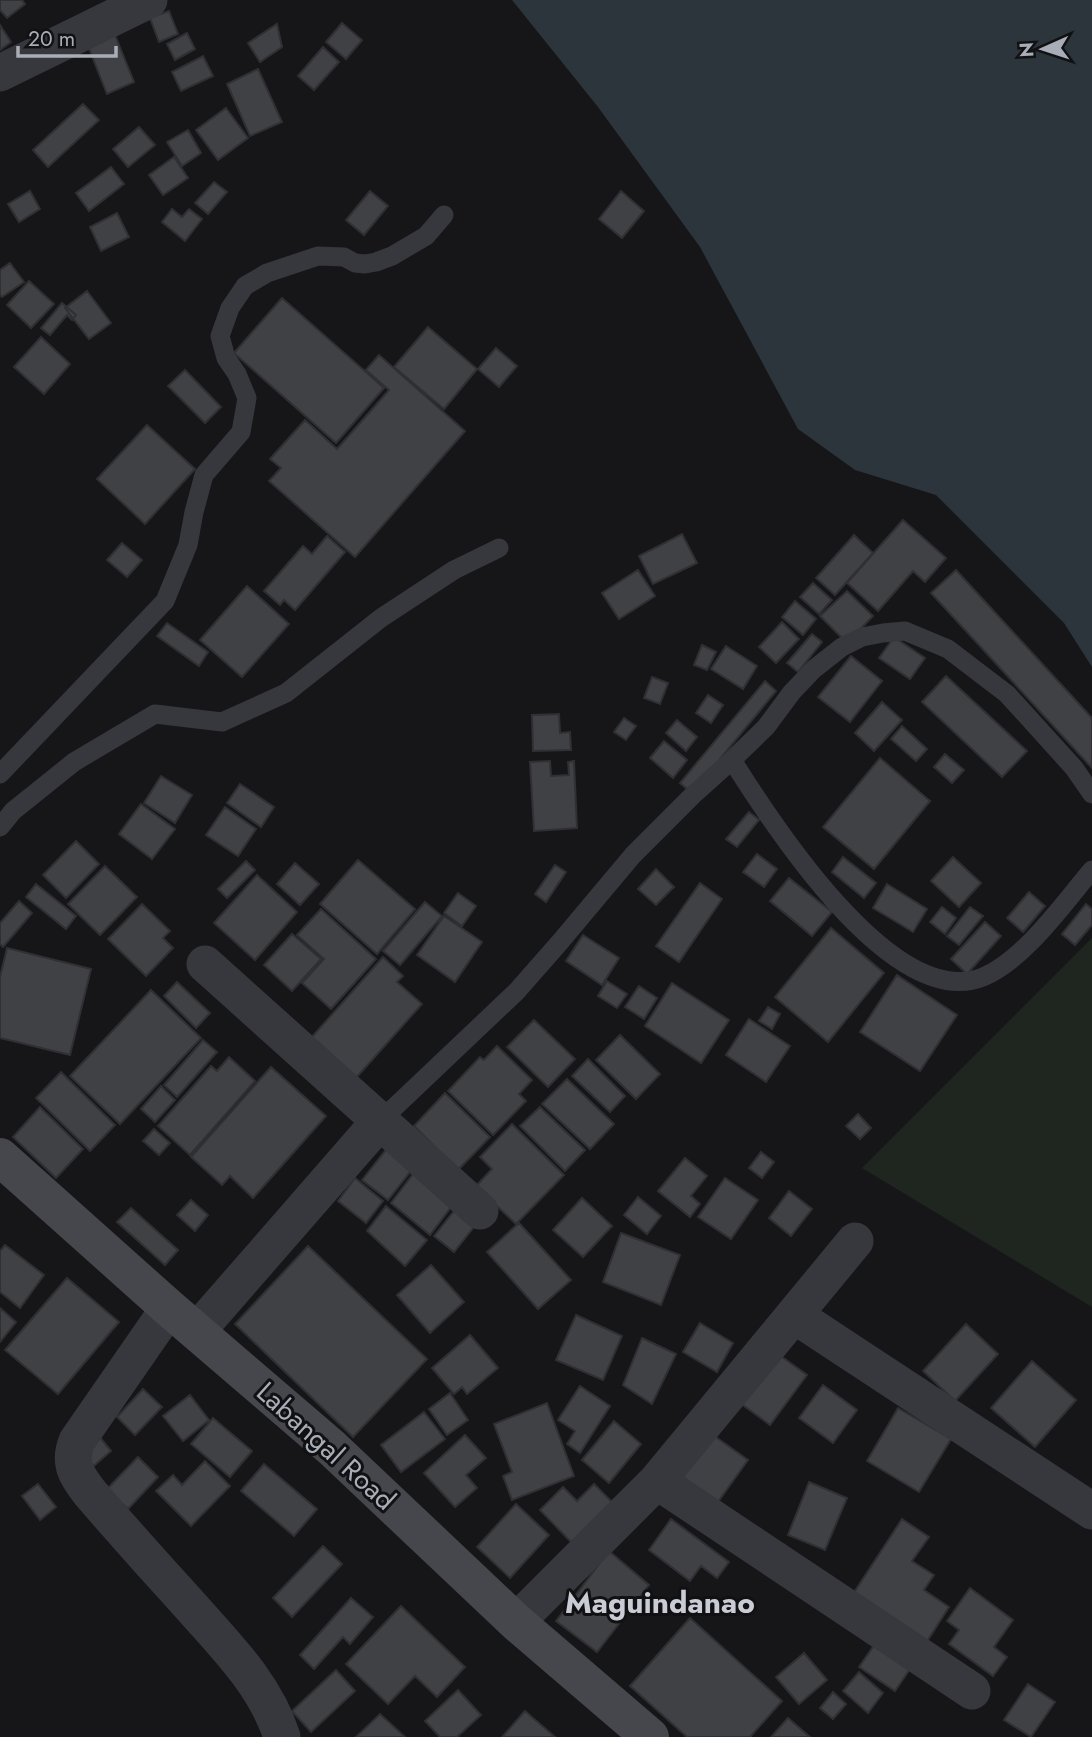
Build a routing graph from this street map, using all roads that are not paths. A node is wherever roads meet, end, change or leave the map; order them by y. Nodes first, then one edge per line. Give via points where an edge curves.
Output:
1 (149, 0) edge
2 (0, 73) edge
3 (444, 215) dead end
4 (499, 548) dead end
5 (732, 760) junction
6 (0, 774) edge
7 (1092, 794) edge
8 (0, 827) edge
9 (1092, 870) edge
10 (205, 964) dead end
11 (380, 1121) junction
12 (0, 1157) edge
13 (480, 1212) dead end
14 (855, 1241) dead end
15 (794, 1315) junction
16 (183, 1319) junction
17 (657, 1481) junction
18 (1092, 1511) edge
19 (516, 1622) junction
20 (972, 1692) dead end
21 (282, 1737) edge
22 (650, 1737) edge

1 - 2 street
3 - 6 lane via 426,236 392,256 365,264 344,257 318,257 267,273 245,286 230,308 220,336 247,398 242,432 204,475 188,545 165,601
4 - 8 lane via 454,570 381,618 286,693 222,722 155,714 74,762
5 - 7 lane via 814,669 842,647 862,637 905,631 948,649 1007,694
5 - 9 lane via 772,822 836,903 885,949 938,978 980,978 1003,967
5 - 11 lane via 633,855 517,991
10 - 11 street
11 - 13 street
11 - 16 street
12 - 16 main road, Labangal Road
14 - 15 street
15 - 17 street
15 - 18 street
16 - 19 main road, Labangal Road via 332,1448
16 - 21 street via 77,1441 72,1460 90,1493 261,1690
17 - 19 street
17 - 20 street
19 - 22 main road, Labangal Road

